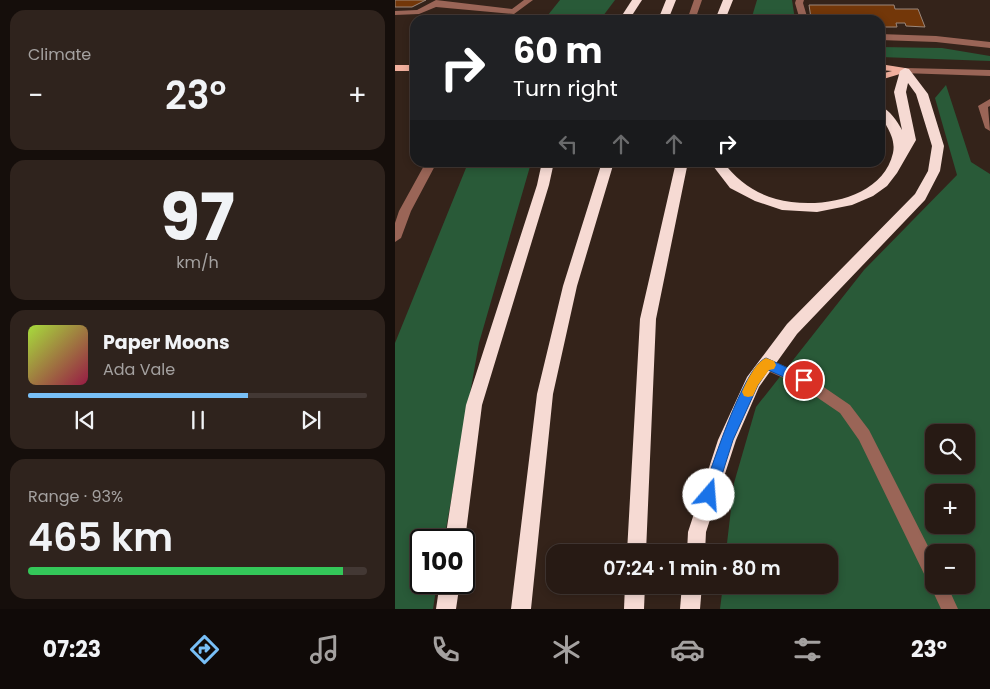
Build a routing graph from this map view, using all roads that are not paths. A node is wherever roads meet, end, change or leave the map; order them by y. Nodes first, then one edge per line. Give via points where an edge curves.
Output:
1 (529, 0) edge
2 (637, 0) edge
3 (671, 0) edge
4 (699, 0) edge
5 (728, 0) edge
6 (733, 0) edge
7 (801, 0) edge
8 (439, 2) edge
9 (395, 13) edge
10 (627, 15) edge
11 (665, 15) edge
12 (693, 15) edge
13 (722, 15) edge
14 (730, 15) edge
15 (803, 15) edge
16 (885, 37) edge
17 (990, 45) edge
18 (395, 68) edge
19 (410, 68) edge
20 (885, 68) edge
21 (905, 71) junction
22 (990, 73) edge
23 (885, 76) edge
24 (990, 102) edge
25 (885, 115) edge
26 (990, 128) edge
27 (896, 165) junction
28 (429, 167) edge
29 (547, 167) edge
30 (550, 167) edge
31 (606, 167) edge
32 (681, 167) edge
33 (720, 167) edge
34 (543, 185) junction
35 (395, 238) edge
36 (766, 364) junction
37 (456, 529) edge
38 (636, 544) edge
39 (696, 544) edge
40 (925, 558) edge
41 (448, 594) edge
42 (635, 594) edge
43 (691, 594) edge
44 (942, 594) edge
45 (446, 609) edge
46 (521, 609) edge
47 (634, 609) edge
48 (690, 609) edge
49 (950, 609) edge

1 - 8 street via 514,12
2 - 10 highway
3 - 11 highway
4 - 12 street
5 - 13 highway
6 - 14 highway
7 - 15 street
8 - 9 street via 419,12
16 - 17 street via 937,38
18 - 19 main road
20 - 21 main road
21 - 22 street
21 - 23 main road
21 - 27 highway via 900,92 910,140
21 - 36 highway via 922,94 938,146 934,171 920,197 792,329
24 - 26 street via 983,106
25 - 27 highway via 898,134 900,149
27 - 33 highway via 884,182 864,196 823,208 781,205 761,199 734,184
28 - 35 street via 405,211
29 - 34 highway
30 - 34 highway
31 - 46 highway via 570,286 545,394
32 - 38 highway via 648,319
34 - 37 highway via 473,405
36 - 39 highway via 753,382 727,440
36 - 40 street via 804,380 845,409 864,435
41 - 45 highway
42 - 47 highway
43 - 48 highway
44 - 49 street

